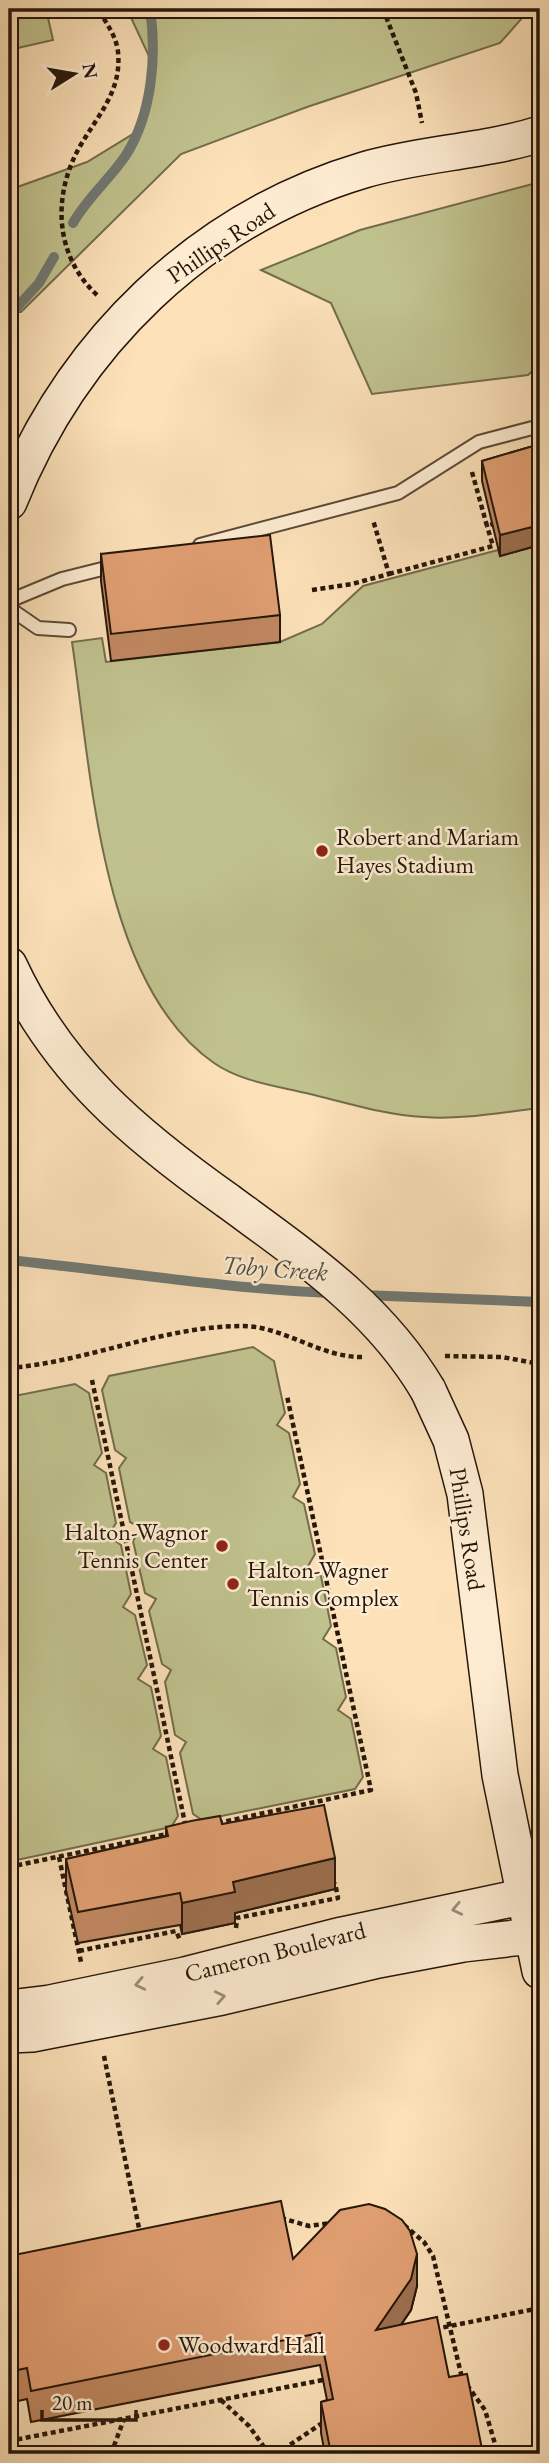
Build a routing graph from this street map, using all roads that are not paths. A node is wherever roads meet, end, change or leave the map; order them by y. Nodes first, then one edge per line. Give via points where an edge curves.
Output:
1 (540, 134) edge
2 (540, 426) edge
3 (9, 500) edge
4 (189, 547) edge
5 (136, 560) edge
6 (9, 601) edge
7 (9, 608) edge
8 (69, 630) dead end
9 (9, 965) edge
10 (532, 1895) edge
11 (536, 1935) edge
12 (540, 1971) edge
13 (9, 2008) edge
14 (9, 2035) edge

1 - 3 street, Phillips Road via 343,177 275,205 205,248 150,291 90,355 34,442
2 - 4 lane via 495,437 398,493
5 - 6 lane via 62,579
7 - 8 lane via 38,628
9 - 10 street, Phillips Road, bridge via 46,1032 85,1083 139,1135 355,1298 400,1348 428,1390 451,1440 465,1494 494,1737
10 - 11 street, Phillips Road
10 -> 13 street, Cameron Boulevard via 354,1932 186,1975
11 - 12 street, Phillips Road
14 -> 11 street, Cameron Boulevard via 211,1999 414,1953

